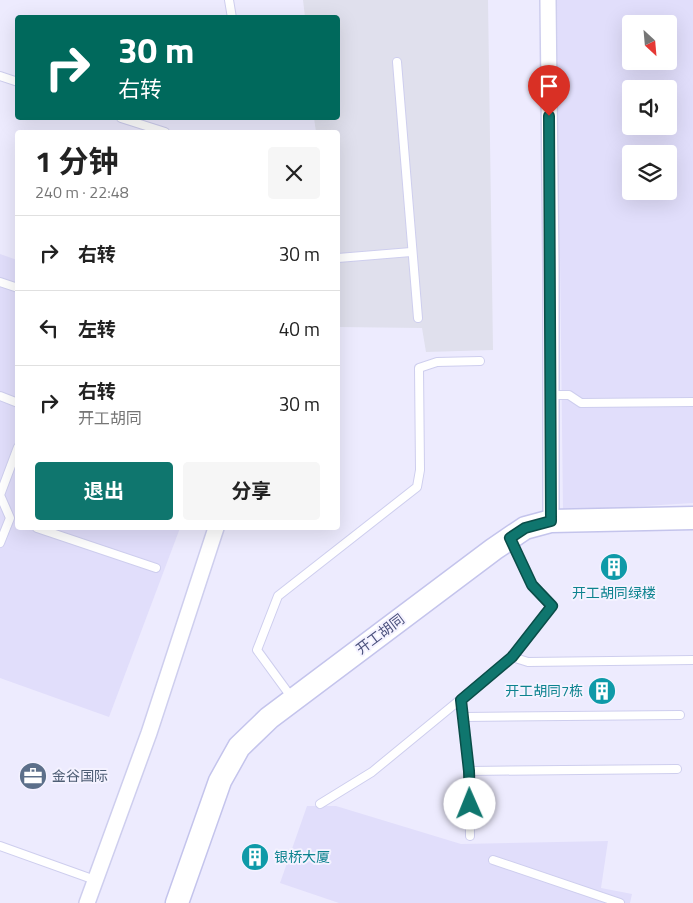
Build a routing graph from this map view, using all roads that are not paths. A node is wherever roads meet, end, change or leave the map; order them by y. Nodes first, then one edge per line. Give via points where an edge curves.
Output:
1 (229, 0) edge
2 (548, 0) edge
3 (232, 15) edge
4 (397, 62) dead end
5 (0, 76) edge
6 (15, 81) edge
7 (127, 120) edge
8 (160, 130) edge
9 (411, 252) junction
10 (340, 258) edge
11 (0, 282) edge
12 (15, 287) edge
13 (418, 318) dead end
14 (480, 361) dead end
15 (551, 395) junction
16 (0, 396) edge
17 (15, 402) edge
18 (693, 402) edge
19 (15, 454) edge
20 (0, 495) edge
21 (693, 518) edge
22 (14, 519) edge
23 (551, 521) junction
24 (43, 530) edge
25 (215, 530) edge
26 (510, 538) junction
27 (0, 543) edge
28 (156, 568) dead end
29 (512, 657) junction
30 (693, 660) edge
31 (293, 700) junction
32 (461, 700) junction
33 (680, 716) dead end
34 (464, 717) junction
35 (677, 770) dead end
36 (469, 771) junction
37 (320, 804) dead end
38 (470, 836) dead end
39 (0, 846) edge
40 (493, 860) dead end
41 (95, 880) junction
42 (87, 903) edge
43 (177, 903) edge
44 (620, 903) edge

1 - 3 lane
2 - 15 street
4 - 9 lane
5 - 6 lane
7 - 8 lane
9 - 10 lane
9 - 13 lane
11 - 12 lane
14 - 31 lane via 437,362 419,368 420,470 417,487 278,596 257,650
15 - 18 lane via 569,395 581,403
15 - 23 street
16 - 17 lane
19 - 20 lane
20 - 22 lane
21 - 23 street, 开工胡同
22 - 27 lane
23 - 26 street, 开工胡同 via 525,528
24 - 28 lane
25 - 41 street via 149,733
26 - 29 lane via 532,585 552,606
26 - 31 street, 开工胡同
29 - 30 lane via 528,662
29 - 32 lane
31 - 43 street, 开工胡同 via 239,747 220,782
32 - 34 lane
32 - 37 lane via 372,772
33 - 34 lane
34 - 36 lane
35 - 36 lane
36 - 38 lane
39 - 41 lane
40 - 44 lane
41 - 42 street

